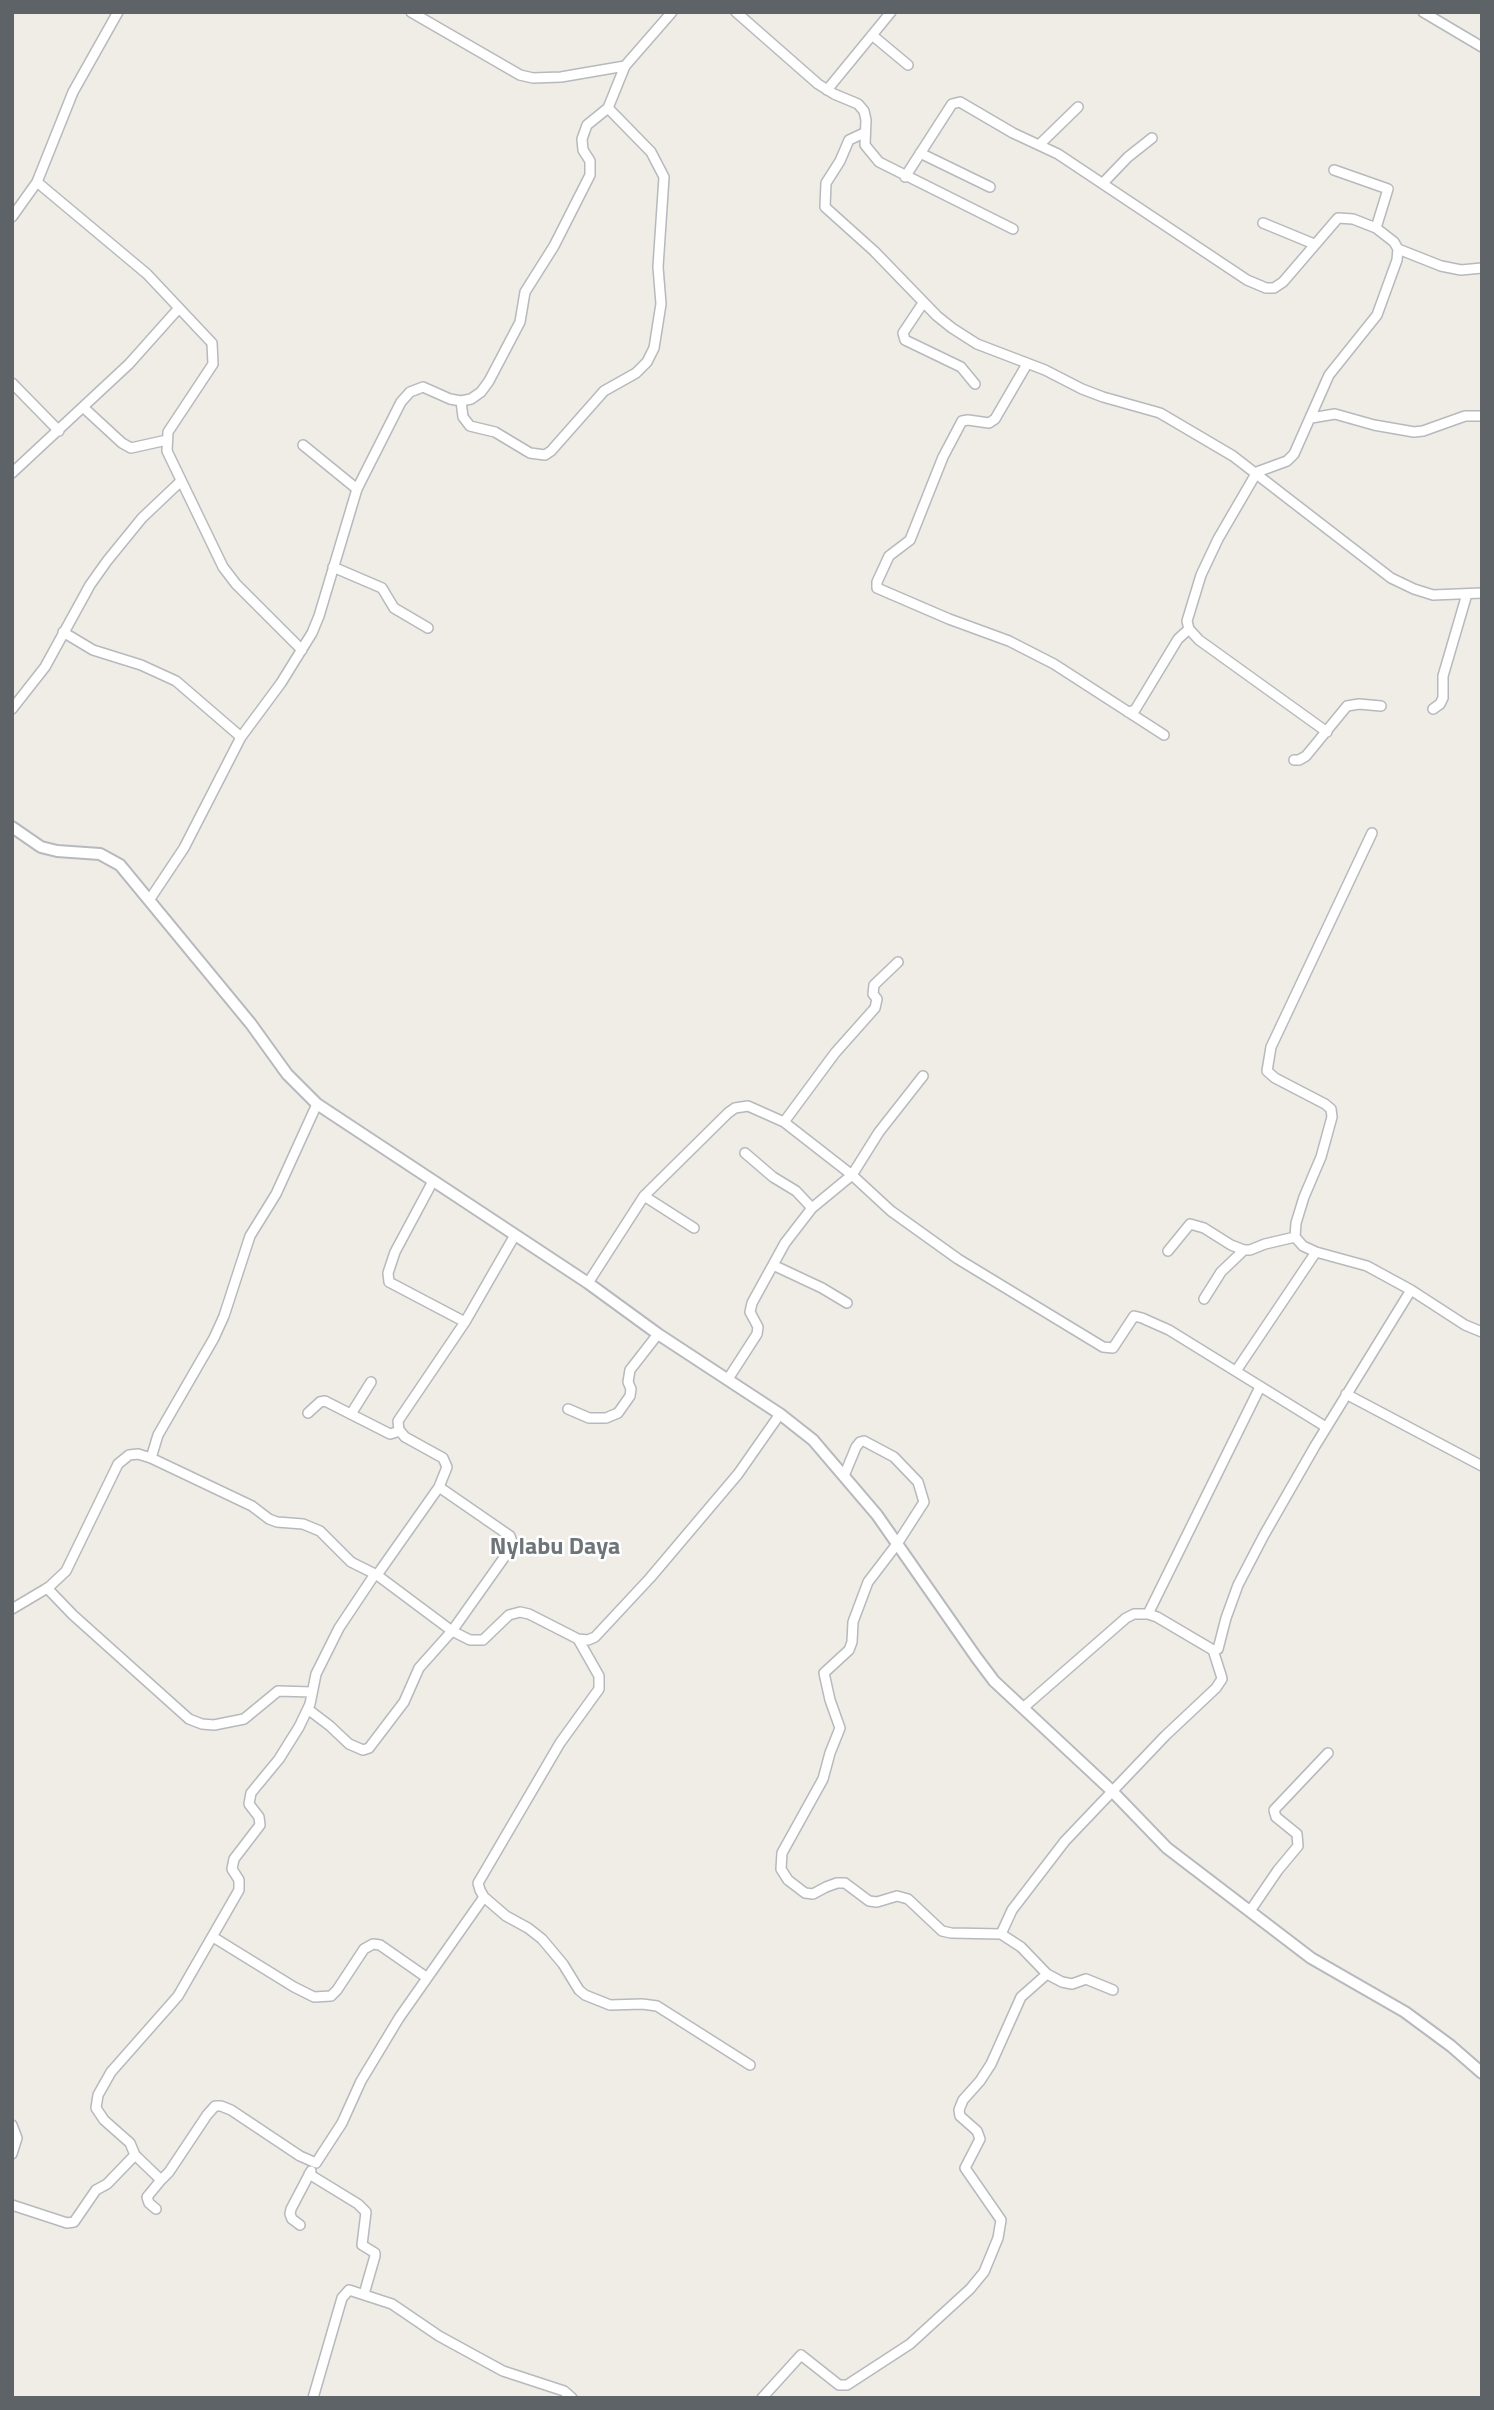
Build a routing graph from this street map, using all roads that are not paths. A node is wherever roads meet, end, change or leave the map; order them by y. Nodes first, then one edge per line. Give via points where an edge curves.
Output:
1 (118, 12) edge
2 (411, 12) edge
3 (671, 12) edge
4 (736, 12) edge
5 (891, 12) edge
6 (1423, 12) edge
7 (872, 35) junction
8 (1482, 47) edge
9 (908, 65) dead end
10 (625, 66) junction
11 (827, 90) junction
12 (1078, 107) dead end
13 (608, 108) junction
14 (864, 133) junction
15 (1152, 138) dead end
16 (1039, 145) junction
17 (920, 153) junction
18 (1334, 170) dead end
19 (905, 177) junction
20 (37, 182) junction
21 (1103, 183) junction
22 (990, 187) dead end
23 (12, 217) edge
24 (1263, 223) dead end
25 (1376, 228) junction
26 (1013, 229) dead end
27 (1314, 244) junction
28 (1398, 249) junction
29 (1482, 268) edge
30 (923, 303) junction
31 (179, 308) junction
32 (1027, 364) junction
33 (12, 383) edge
34 (975, 384) dead end
35 (461, 401) junction
36 (84, 408) junction
37 (1482, 416) edge
38 (1311, 418) junction
39 (59, 431) junction
40 (167, 440) junction
41 (303, 445) dead end
42 (1257, 472) junction
43 (12, 473) edge
44 (181, 481) junction
45 (357, 489) junction
46 (333, 567) junction
47 (1482, 593) edge
48 (1467, 594) junction
49 (428, 628) dead end
50 (1189, 629) junction
51 (63, 632) junction
52 (302, 650) junction
53 (1381, 706) dead end
54 (12, 709) edge
55 (1433, 709) dead end
56 (1128, 712) junction
57 (1327, 732) junction
58 (1164, 735) dead end
59 (241, 737) junction
60 (1294, 760) dead end
61 (12, 827) edge
62 (1372, 833) dead end
63 (150, 899) junction
64 (898, 962) dead end
65 (923, 1076) dead end
66 (317, 1104) junction
67 (784, 1122) junction
68 (745, 1153) dead end
69 (852, 1175) junction
70 (433, 1181) junction
71 (644, 1196) junction
72 (813, 1208) junction
73 (694, 1228) dead end
74 (515, 1235) junction
75 (1296, 1237) junction
76 (1244, 1250) junction
77 (1168, 1251) dead end
78 (1316, 1252) junction
79 (773, 1265) junction
80 (588, 1283) junction
81 (1411, 1290) junction
82 (1204, 1299) dead end
83 (847, 1303) dead end
84 (465, 1322) junction
85 (1482, 1332) edge
86 (658, 1334) junction
87 (1236, 1371) junction
88 (728, 1379) junction
89 (371, 1382) dead end
90 (1260, 1387) junction
91 (1346, 1394) junction
92 (568, 1409) dead end
93 (308, 1413) dead end
94 (351, 1414) junction
95 (780, 1414) junction
96 (1326, 1427) junction
97 (400, 1431) junction
98 (151, 1458) junction
99 (1482, 1466) edge
100 (844, 1476) junction
101 (439, 1487) junction
102 (897, 1544) junction
103 (376, 1574) junction
104 (47, 1588) junction
105 (12, 1609) edge
106 (1148, 1614) junction
107 (452, 1631) junction
108 (578, 1639) junction
109 (1213, 1650) junction
110 (312, 1692) junction
111 (1023, 1708) junction
112 (309, 1710) junction
113 (1328, 1753) dead end
114 (1111, 1790) junction
115 (484, 1897) junction
116 (1250, 1911) junction
117 (1001, 1934) junction
118 (213, 1937) junction
119 (1047, 1974) junction
120 (426, 1977) junction
121 (1113, 1990) dead end
122 (750, 2065) dead end
123 (1482, 2073) edge
124 (12, 2124) edge
125 (12, 2154) edge
126 (135, 2155) junction
127 (316, 2163) junction
128 (310, 2174) junction
129 (161, 2180) junction
130 (12, 2205) edge
131 (156, 2209) dead end
132 (300, 2225) dead end
133 (364, 2294) junction
134 (313, 2398) edge
135 (572, 2398) edge
136 (762, 2398) edge

1 - 20 street via 73,92
2 - 10 street via 520,75 561,77
3 - 10 street
4 - 11 street
5 - 7 street
6 - 8 street
7 - 9 street
7 - 11 street
10 - 13 street
11 - 14 street via 858,104 866,120
12 - 16 street
13 - 35 street via 587,125 582,139 590,175 525,292 520,322 481,392
13 - 35 street via 650,152 664,177 658,267 661,304 654,348 641,368 604,391 545,455 530,453 495,432 470,426 463,417
14 - 19 street via 872,156
14 - 30 street via 849,140 826,183 825,207
15 - 21 street
16 - 17 street via 957,102
16 - 21 street
17 - 19 street
17 - 22 street
18 - 25 street via 1388,189
19 - 26 street
20 - 23 street
20 - 31 street via 146,274
21 - 27 street via 1247,280 1266,288 1283,282
24 - 27 street
25 - 27 street via 1338,218
25 - 28 street
28 - 29 street via 1441,266
28 - 38 street via 1377,315 1329,375
30 - 32 street via 977,344
30 - 34 street via 903,333 905,340 961,367
31 - 36 street
31 - 40 street via 212,343 213,364
32 - 42 street via 1103,397 1160,413
32 - 56 street via 995,419 989,423 962,421 910,541 889,556 877,588 1043,658
33 - 39 street
35 - 45 street via 423,387 410,392
36 - 39 street
36 - 40 street via 131,448
37 - 38 street via 1465,416 1414,432 1335,414
38 - 42 street via 1292,457
39 - 43 street
40 - 44 street via 167,451
41 - 45 street
42 - 48 street via 1391,578 1433,595
42 - 50 street via 1201,575 1190,607
44 - 51 street via 142,518 107,561
44 - 52 street via 223,567
45 - 46 street
46 - 49 street via 382,588 394,608
46 - 52 street via 319,616
47 - 48 street
48 - 55 street via 1443,676 1443,698
50 - 56 street via 1178,639 1135,710
50 - 57 street
51 - 54 street via 45,667
51 - 59 street via 93,650 176,681
52 - 59 street
53 - 57 street via 1347,706
56 - 58 street
57 - 60 street via 1306,757
59 - 63 street via 184,848
61 - 63 street via 57,852 109,857
62 - 75 street via 1270,1047 1269,1074 1325,1104 1332,1117 1296,1223
63 - 66 street via 287,1074
64 - 67 street via 874,985 875,1007
65 - 69 street
66 - 70 street
66 - 98 street via 276,1194 250,1237 214,1338 158,1435
67 - 69 street
67 - 71 street via 748,1106 735,1108
68 - 72 street
69 - 72 street
69 - 87 street via 891,1211 958,1259 1103,1347 1116,1345 1135,1315
70 - 74 street
70 - 84 street via 395,1252 389,1282
71 - 73 street
71 - 80 street
72 - 79 street
74 - 80 street
74 - 84 street
75 - 76 street
75 - 78 street
76 - 77 street via 1190,1224
76 - 82 street via 1221,1272
78 - 81 street via 1367,1266
78 - 87 street
79 - 83 street
79 - 88 street via 752,1303 757,1334
80 - 86 street
81 - 85 street
81 - 91 street
84 - 97 street via 398,1421
86 - 88 street
86 - 92 street via 630,1370 630,1396 618,1413 589,1418
87 - 90 street
88 - 95 street
89 - 94 street
90 - 96 street
90 - 106 street
91 - 96 street
91 - 99 street
93 - 94 street via 326,1401
94 - 97 street via 390,1434
95 - 100 street via 813,1440
95 - 108 street via 738,1474 650,1578 595,1637
96 - 109 street via 1238,1585 1219,1648
97 - 101 street via 447,1462
98 - 103 street via 252,1506 269,1519 313,1527 351,1562
98 - 104 street via 129,1455 118,1464 66,1571
100 - 102 street
100 - 102 street via 856,1447 864,1441 894,1457 918,1482 924,1502
101 - 103 street
101 - 107 street via 513,1542
102 - 111 street via 976,1657
102 - 117 street via 868,1583 853,1622 849,1650 824,1673 840,1728 823,1779 782,1853 781,1869 805,1893 845,1884 869,1901 897,1896 908,1899 942,1931
103 - 107 street
103 - 110 street via 339,1628
104 - 105 street
104 - 110 street via 189,1719 214,1725 244,1719 278,1691
106 - 109 street
106 - 111 street via 1130,1615
107 - 108 street via 470,1640 483,1640 509,1615 520,1612
107 - 112 street via 419,1668 404,1702 366,1750 349,1744
108 - 115 street via 599,1676 599,1689 560,1743 478,1883
109 - 114 street via 1222,1679 1216,1688
110 - 112 street
111 - 114 street
112 - 118 street via 251,1793 249,1804 260,1825 234,1858 232,1869 239,1890
113 - 116 street via 1274,1810 1297,1834 1298,1846
114 - 116 street via 1167,1848
114 - 117 street via 1033,1880
115 - 120 street
115 - 122 street via 542,1939 585,1995 610,2006 657,2006
116 - 123 street via 1323,1966 1405,2012
117 - 119 street
118 - 120 street via 314,1997 331,1996 364,1949 373,1944
118 - 126 street via 178,1996 111,2072 98,2095 96,2109 130,2143
119 - 121 street via 1072,1984 1086,1979
119 - 136 street via 1021,1997 991,2064 959,2110 980,2139 965,2168 1001,2220 984,2272 910,2344 847,2385 839,2385 801,2355
120 - 127 street
124 - 125 street via 17,2138
126 - 129 street
126 - 130 street via 96,2190 74,2222
127 - 128 street
127 - 129 street via 231,2110 215,2106
128 - 132 street via 290,2214
128 - 133 street via 366,2212 362,2245 375,2256
129 - 131 street via 147,2197
133 - 134 street via 349,2290 342,2298
133 - 135 street via 391,2304 503,2371

